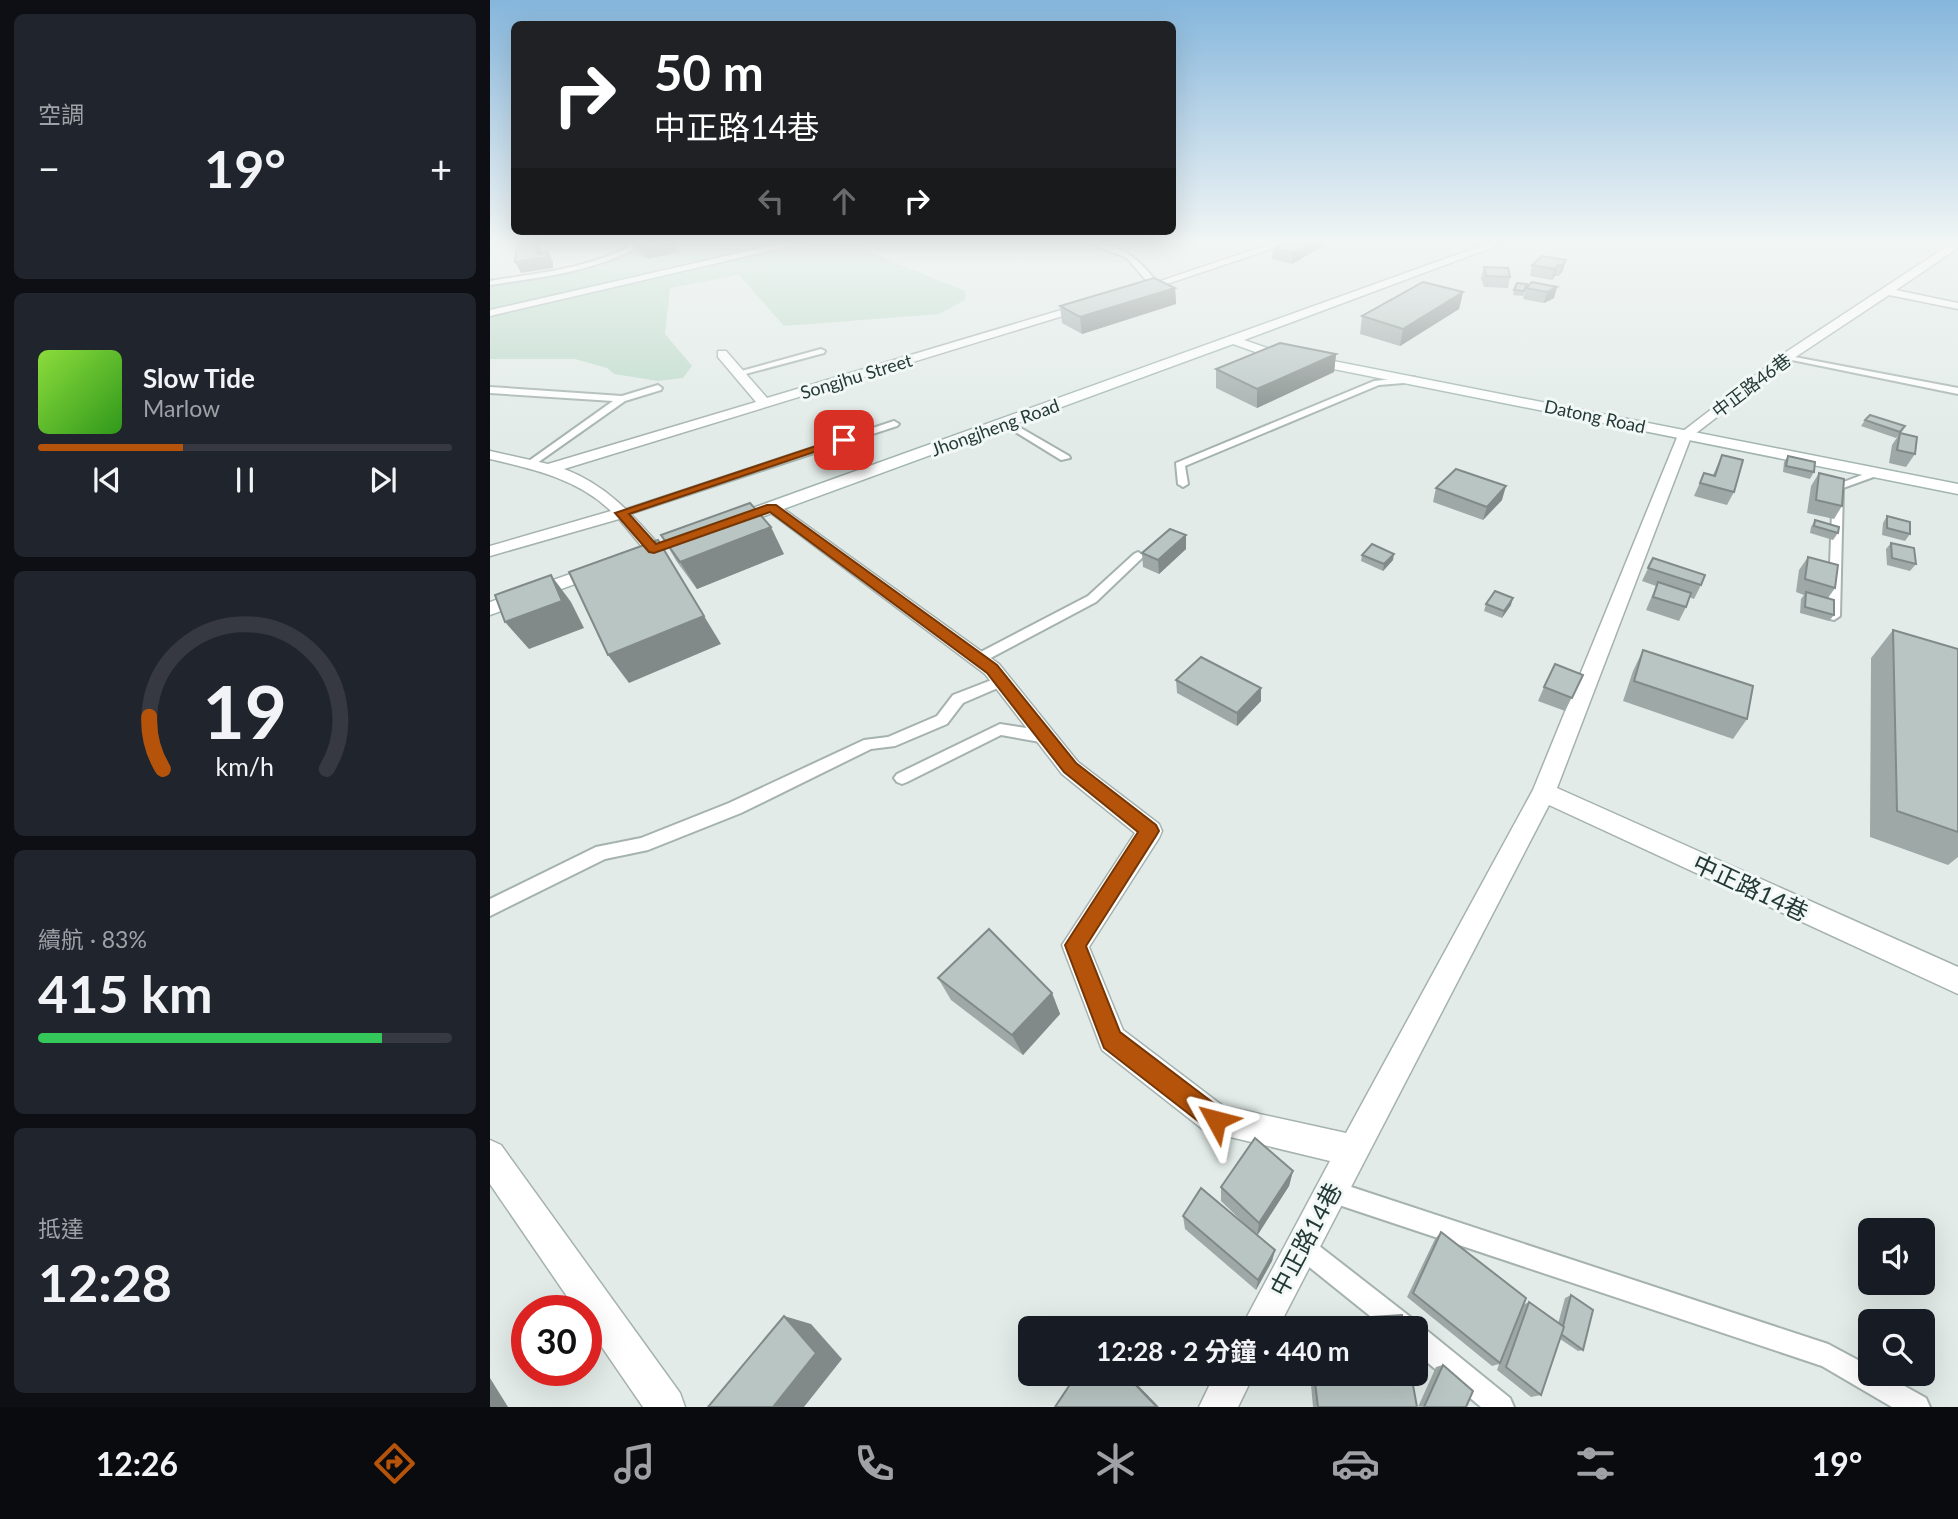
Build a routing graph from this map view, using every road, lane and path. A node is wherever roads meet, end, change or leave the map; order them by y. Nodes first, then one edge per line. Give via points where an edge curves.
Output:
1 (509, 309) edge
2 (1078, 309) edge
3 (1319, 309) edge
4 (1860, 309) edge
5 (490, 313) edge
6 (1233, 340) junction
7 (821, 351) dead end
8 (722, 354) dead end
9 (1787, 357) junction
10 (738, 373) junction
11 (1418, 379) junction
12 (658, 388) dead end
13 (490, 390) edge
14 (1958, 390) edge
15 (622, 399) junction
16 (765, 404) junction
17 (1007, 423) junction
18 (894, 424) dead end
19 (1685, 435) junction
20 (493, 457) edge
21 (1065, 458) dead end
22 (530, 465) junction
23 (549, 469) junction
24 (1875, 472) junction
25 (1183, 484) dead end
26 (1958, 489) edge
27 (771, 507) junction
28 (621, 513) junction
29 (720, 526) edge
30 (655, 549) edge
31 (490, 551) edge
32 (1138, 556) dead end
33 (618, 563) edge
34 (490, 609) edge
35 (1834, 616) edge
36 (978, 659) junction
37 (1002, 681) junction
38 (1046, 737) junction
39 (902, 778) dead end
40 (1544, 792) junction
41 (490, 908) edge
42 (1958, 981) edge
43 (1352, 1150) junction
44 (490, 1156) edge
45 (1330, 1191) junction
46 (1301, 1246) junction
47 (1265, 1316) edge
48 (1389, 1316) edge
49 (1428, 1348) edge
50 (1228, 1386) edge
51 (666, 1407) edge
52 (1217, 1407) edge
53 (1501, 1407) edge
54 (1917, 1407) edge

1 - 5 street
2 - 16 street, Songjhu Street
3 - 6 street, Jhongjheng Road
4 - 9 street, 中正路46巷
6 - 11 street, Datong Road via 1264,351
6 - 17 street, Jhongjheng Road
7 - 10 lane
8 - 10 street
9 - 14 lane
9 - 19 street, 中正路46巷
10 - 16 street
11 - 19 street, Datong Road
11 - 25 lane via 1377,383 1180,465
12 - 15 lane
13 - 15 lane
15 - 22 lane
16 - 23 street, Songjhu Street
17 - 21 lane
17 - 27 street, Jhongjheng Road
18 - 28 lane
19 - 24 street, Datong Road
19 - 40 street, 中正路14巷
20 - 22 street
22 - 23 street
23 - 28 street via 586,484
24 - 26 street, Datong Road
24 - 35 lane via 1839,486
27 - 29 street, Jhongjheng Road
27 - 36 street
28 - 30 street
28 - 31 street
32 - 36 lane via 1092,599
33 - 34 street
36 - 37 street
37 - 38 street
37 - 41 lane via 958,699 942,720 890,743 869,744 735,808 642,845 602,852
38 - 39 lane via 1000,729
38 - 43 street via 1070,768 1150,831 1075,945 1112,1040 1216,1120
40 - 42 street, 中正路14巷
40 - 43 street, 中正路14巷
43 - 45 street, 中正路14巷
44 - 51 street
45 - 46 street, 中正路14巷
45 - 54 lane via 1828,1356
46 - 47 street, 中正路14巷
46 - 48 lane
49 - 53 lane
50 - 52 street

